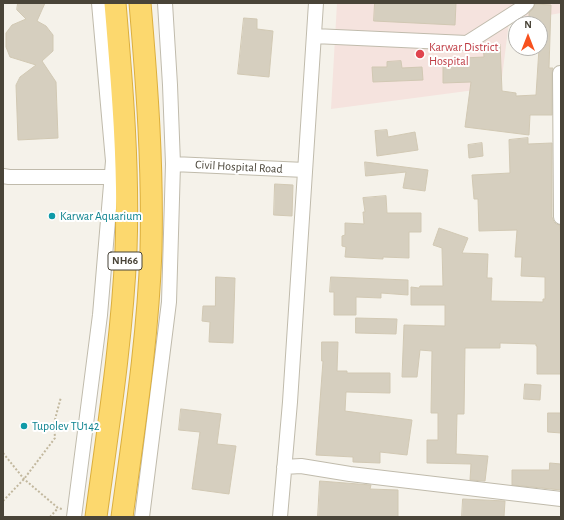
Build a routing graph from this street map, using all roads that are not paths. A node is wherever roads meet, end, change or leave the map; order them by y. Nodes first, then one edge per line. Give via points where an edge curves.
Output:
1 (99, 3) edge
2 (115, 3) edge
3 (140, 3) edge
4 (166, 3) edge
5 (316, 3) edge
6 (527, 3) edge
7 (314, 36) junction
8 (560, 73) edge
9 (172, 164) junction
10 (305, 170) junction
11 (3, 176) edge
12 (112, 177) junction
13 (561, 217) edge
14 (284, 467) junction
15 (561, 499) edge
16 (75, 515) edge
17 (96, 517) edge
18 (122, 517) edge
19 (142, 517) edge
20 (280, 517) edge

1 - 12 street
2 - 17 highway, NH66 via 125,138 126,250 120,336
3 - 18 highway, NH66 via 150,137 151,251 145,339
4 - 9 street
5 - 7 street
6 - 7 street via 467,43
7 - 10 street
8 - 13 street
9 - 10 street, Civil Hospital Road
9 - 19 street via 168,302
10 - 14 street
11 - 12 street
12 - 16 street via 100,315
14 - 15 street via 301,466
14 - 20 street

